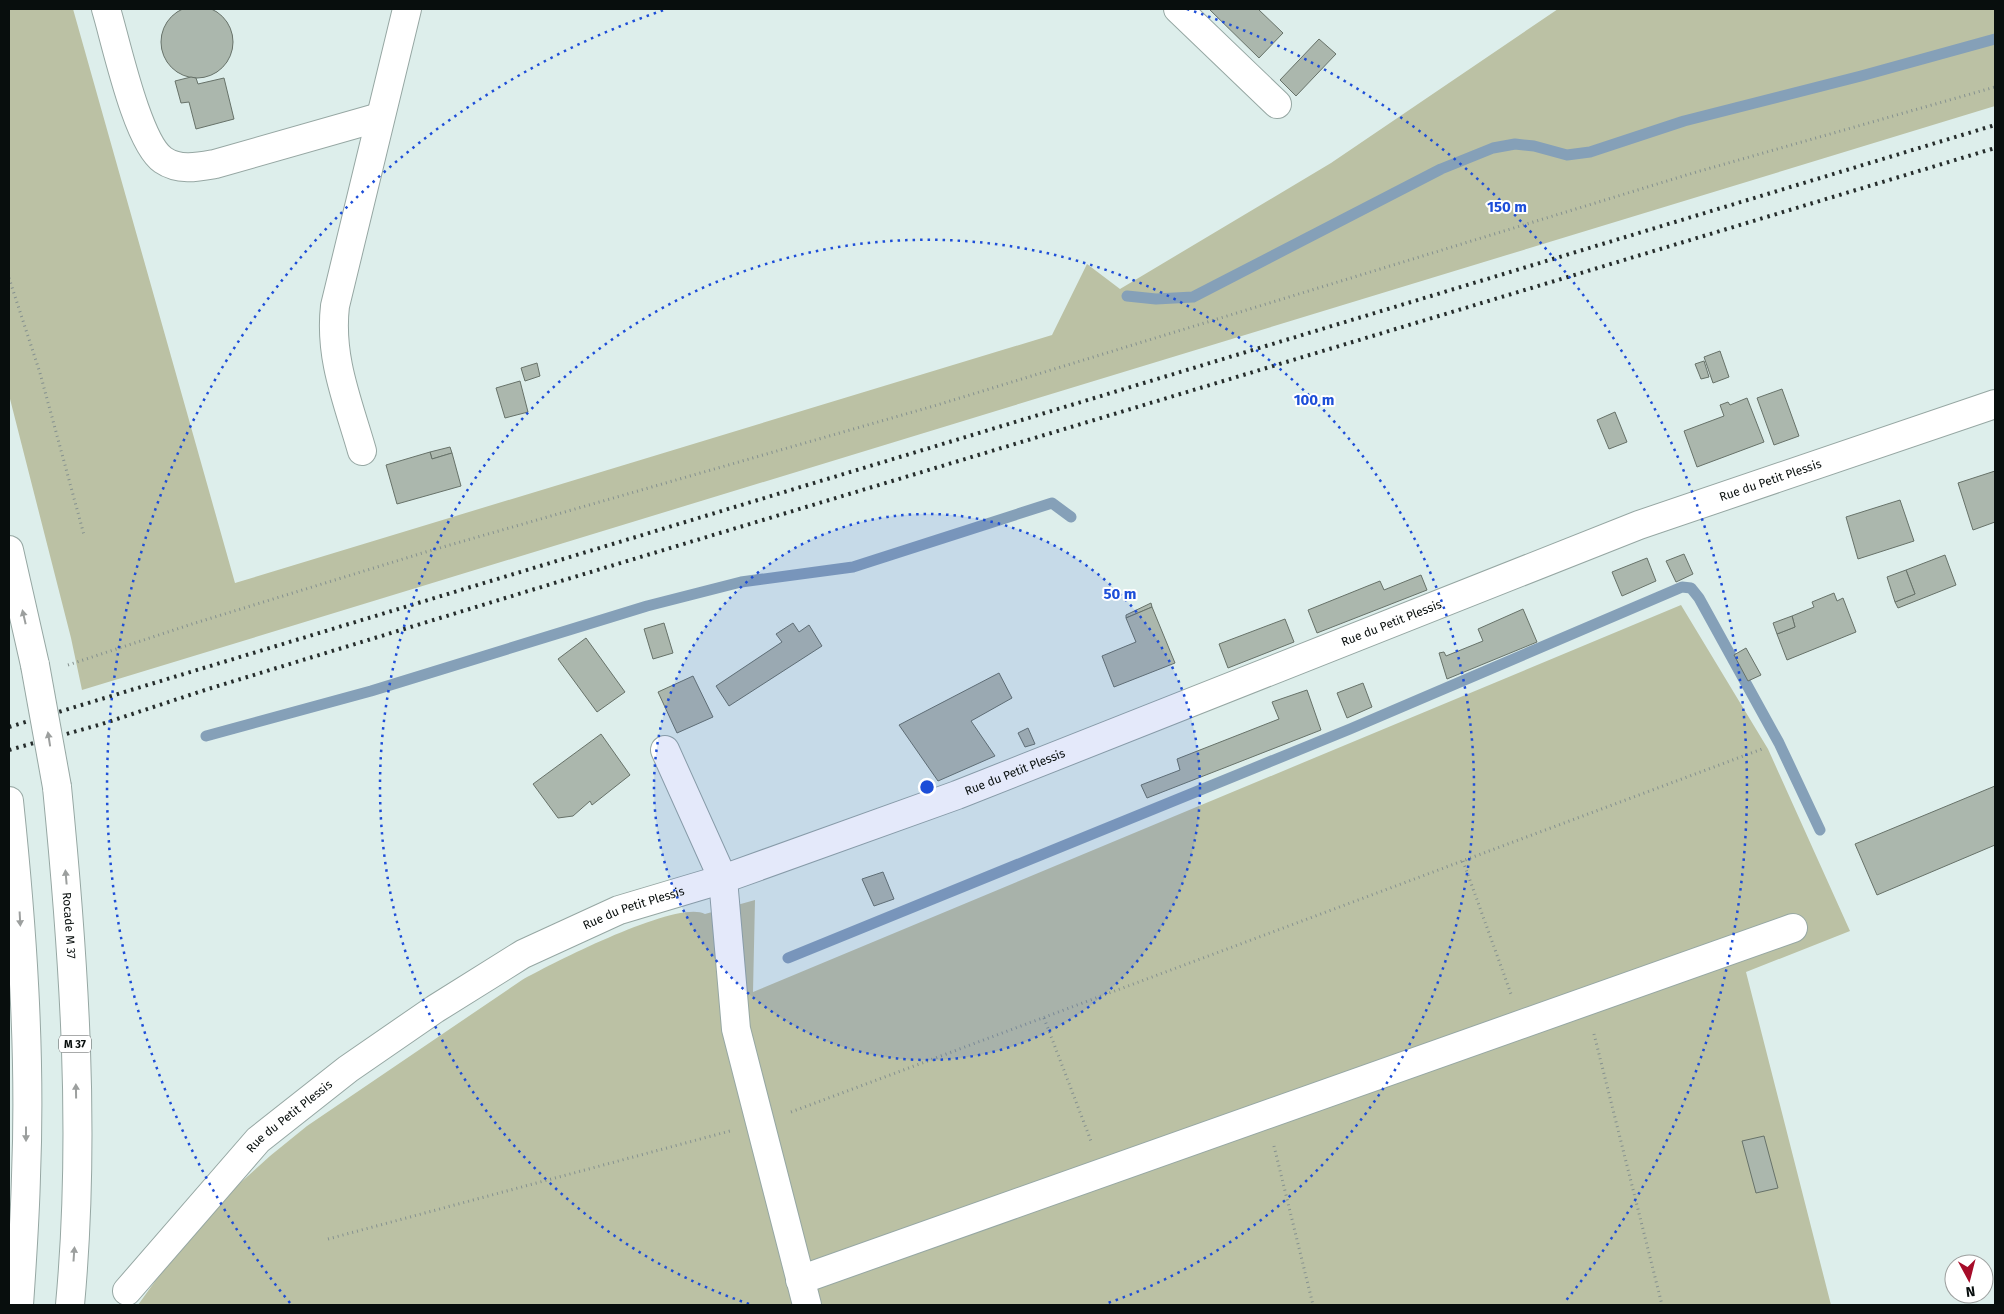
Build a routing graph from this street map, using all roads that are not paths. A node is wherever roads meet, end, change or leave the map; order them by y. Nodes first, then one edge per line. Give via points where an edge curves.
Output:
1 (106, 9) edge
2 (407, 9) edge
3 (1178, 9) edge
4 (1277, 104) dead end
5 (380, 117) junction
6 (1995, 404) edge
7 (362, 451) dead end
8 (9, 550) edge
9 (665, 750) dead end
10 (9, 801) edge
11 (723, 879) junction
12 (1793, 928) dead end
13 (127, 1291) dead end
14 (804, 1293) edge
15 (70, 1304) edge
16 (19, 1305) edge

1 - 5 main road via 147,139 156,154 176,166 191,168 215,164
2 - 5 main road
3 - 4 main road
5 - 7 main road via 333,326 333,346
6 - 11 main road, Rue du Petit Plessis via 1639,525 957,795
15 -> 8 main road, Rocade M 37 / M 37, bridge via 77,1208 74,984 57,787 35,665
9 - 11 main road
10 -> 16 main road via 20,907 26,1071 26,1175
11 - 13 main road, Rue du Petit Plessis via 619,910 523,954 348,1069 258,1140
11 - 14 main road via 736,1030
12 - 14 main road via 1104,1173

